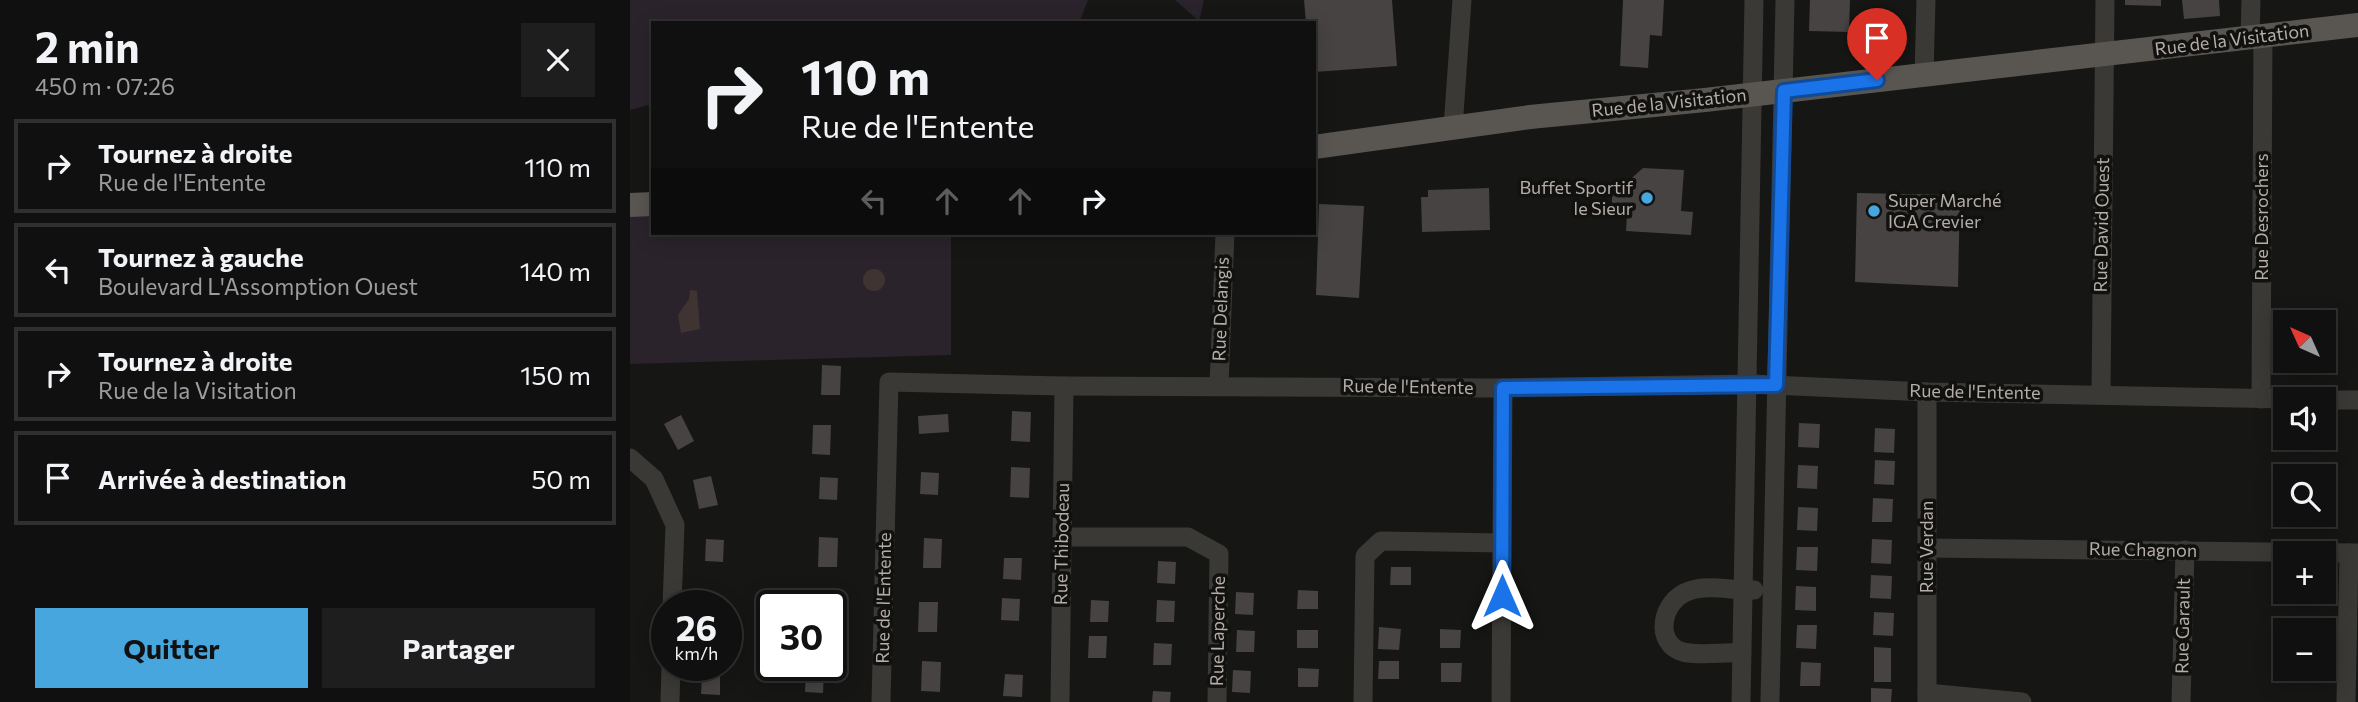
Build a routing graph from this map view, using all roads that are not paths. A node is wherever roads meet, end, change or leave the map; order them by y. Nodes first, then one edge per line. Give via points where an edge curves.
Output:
1 (1462, 0) edge
2 (1754, 0) edge
3 (1785, 0) edge
4 (1926, 0) edge
5 (2105, 0) edge
6 (2251, 0) edge
7 (2358, 25) edge
8 (2256, 37) junction
9 (2104, 55) junction
10 (1924, 75) junction
11 (1784, 91) junction
12 (1752, 94) junction
13 (1453, 128) junction
14 (1316, 147) edge
15 (651, 204) edge
16 (630, 205) edge
17 (1224, 235) edge
18 (1747, 384) junction
19 (1219, 385) junction
20 (1776, 385) junction
21 (1064, 386) junction
22 (1503, 388) junction
23 (1927, 392) junction
24 (2101, 394) junction
25 (2261, 399) junction
26 (2273, 399) edge
27 (2336, 400) edge
28 (2358, 400) edge
29 (630, 458) edge
30 (1062, 537) junction
31 (1502, 542) junction
32 (1927, 548) junction
33 (2185, 550) junction
34 (2353, 553) edge
35 (672, 590) edge
36 (1772, 590) junction
37 (1743, 591) junction
38 (1742, 653) junction
39 (671, 681) edge
40 (1927, 698) edge
41 (670, 702) edge
42 (881, 702) edge
43 (1060, 702) edge
44 (1217, 702) edge
45 (1363, 702) edge
46 (1501, 702) edge
47 (1741, 702) edge
48 (1770, 702) edge
49 (2022, 702) edge
50 (2181, 702) edge
51 (2346, 702) edge

1 - 13 street
2 - 12 street
3 - 11 street
4 - 10 street
5 - 9 street, Rue David Ouest
6 - 8 street, Rue Desrochers
7 - 8 main road, Rue de la Visitation
8 - 9 main road, Rue de la Visitation
8 - 25 street, Rue Desrochers
9 - 10 main road, Rue de la Visitation
9 - 24 street, Rue David Ouest
10 - 11 main road, Rue de la Visitation
11 - 12 main road, Rue de la Visitation
11 - 20 street
12 - 13 main road, Rue de la Visitation
12 - 18 street
13 - 14 main road, Rue de la Visitation
15 - 16 main road
17 - 19 street, Rue Delangis
18 - 20 street, Rue de l'Entente
18 - 22 street, Rue de l'Entente
18 - 37 street
19 - 21 street, Rue de l'Entente
19 - 22 street, Rue de l'Entente
20 - 23 street, Rue de l'Entente
20 - 36 street
21 - 30 street, Rue Thibodeau
21 - 42 street, Rue de l'Entente via 889,382
22 - 31 street
23 - 24 street, Rue de l'Entente
23 - 32 street, Rue Verdan
24 - 25 street, Rue de l'Entente
25 - 26 street, Rue de l'Entente
27 - 28 street
29 - 35 street via 654,479 674,525
30 - 43 street, Rue Thibodeau
30 - 44 street, Rue Laperche via 1188,537 1219,554
31 - 45 street via 1381,541 1366,556
31 - 46 street
32 - 33 street, Rue Chagnon
32 - 40 street, Rue Verdan
33 - 34 street, Rue Chagnon
33 - 50 street, Rue Garault
34 - 51 street
36 - 37 street
36 - 48 street
37 - 38 street
37 - 38 street via 1688,591 1671,603 1664,617 1673,647 1684,652
38 - 47 street
39 - 41 street
40 - 49 street

